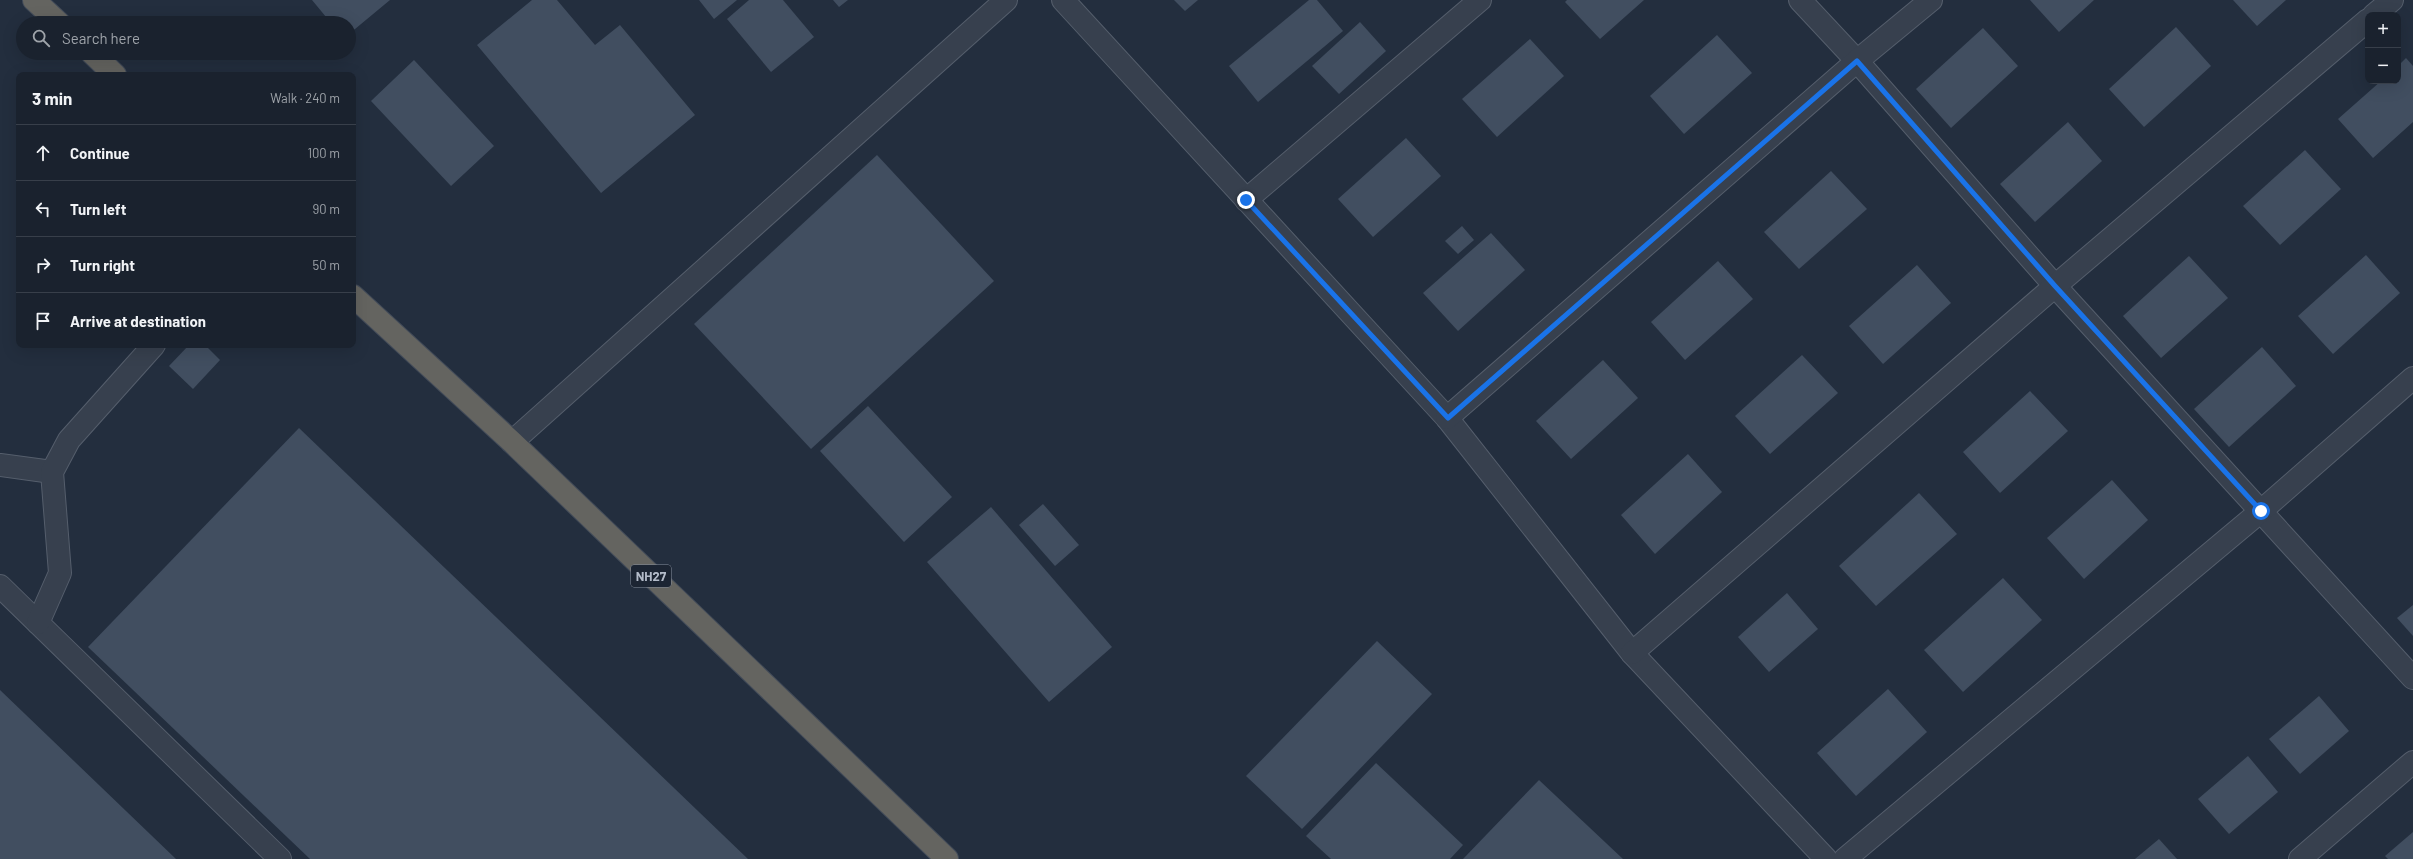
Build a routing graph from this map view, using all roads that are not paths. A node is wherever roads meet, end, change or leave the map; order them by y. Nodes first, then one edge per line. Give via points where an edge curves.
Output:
1 (34, 0) edge
2 (1006, 0) edge
3 (1063, 0) edge
4 (1480, 0) edge
5 (1800, 0) edge
6 (1931, 0) edge
7 (2392, 0) edge
8 (2378, 12) edge
9 (51, 16) edge
10 (2365, 23) edge
11 (99, 60) edge
12 (1857, 61) junction
13 (112, 72) edge
14 (1246, 200) junction
15 (2055, 286) junction
16 (356, 299) edge
17 (151, 348) edge
18 (2413, 378) edge
19 (1448, 418) junction
20 (512, 442) junction
21 (0, 465) edge
22 (52, 472) junction
23 (2261, 511) junction
24 (0, 586) edge
25 (38, 623) junction
26 (1632, 653) junction
27 (2413, 678) edge
28 (2413, 762) edge
29 (280, 859) edge
30 (947, 859) edge
31 (1826, 859) edge
32 (1845, 859) edge
33 (2300, 859) edge

1 - 9 highway
2 - 20 street
3 - 14 street
4 - 14 street
5 - 12 street
6 - 12 street
7 - 8 street
10 - 15 street
11 - 13 highway
12 - 15 street
12 - 19 street
14 - 19 street
15 - 23 street
15 - 26 street
16 - 20 highway, NH27
17 - 22 street via 69,440
18 - 23 street
19 - 26 street
20 - 30 highway, NH27
21 - 22 street
22 - 25 street via 60,573
23 - 27 street
23 - 32 street
24 - 25 street
25 - 29 street
26 - 31 street
28 - 33 street

